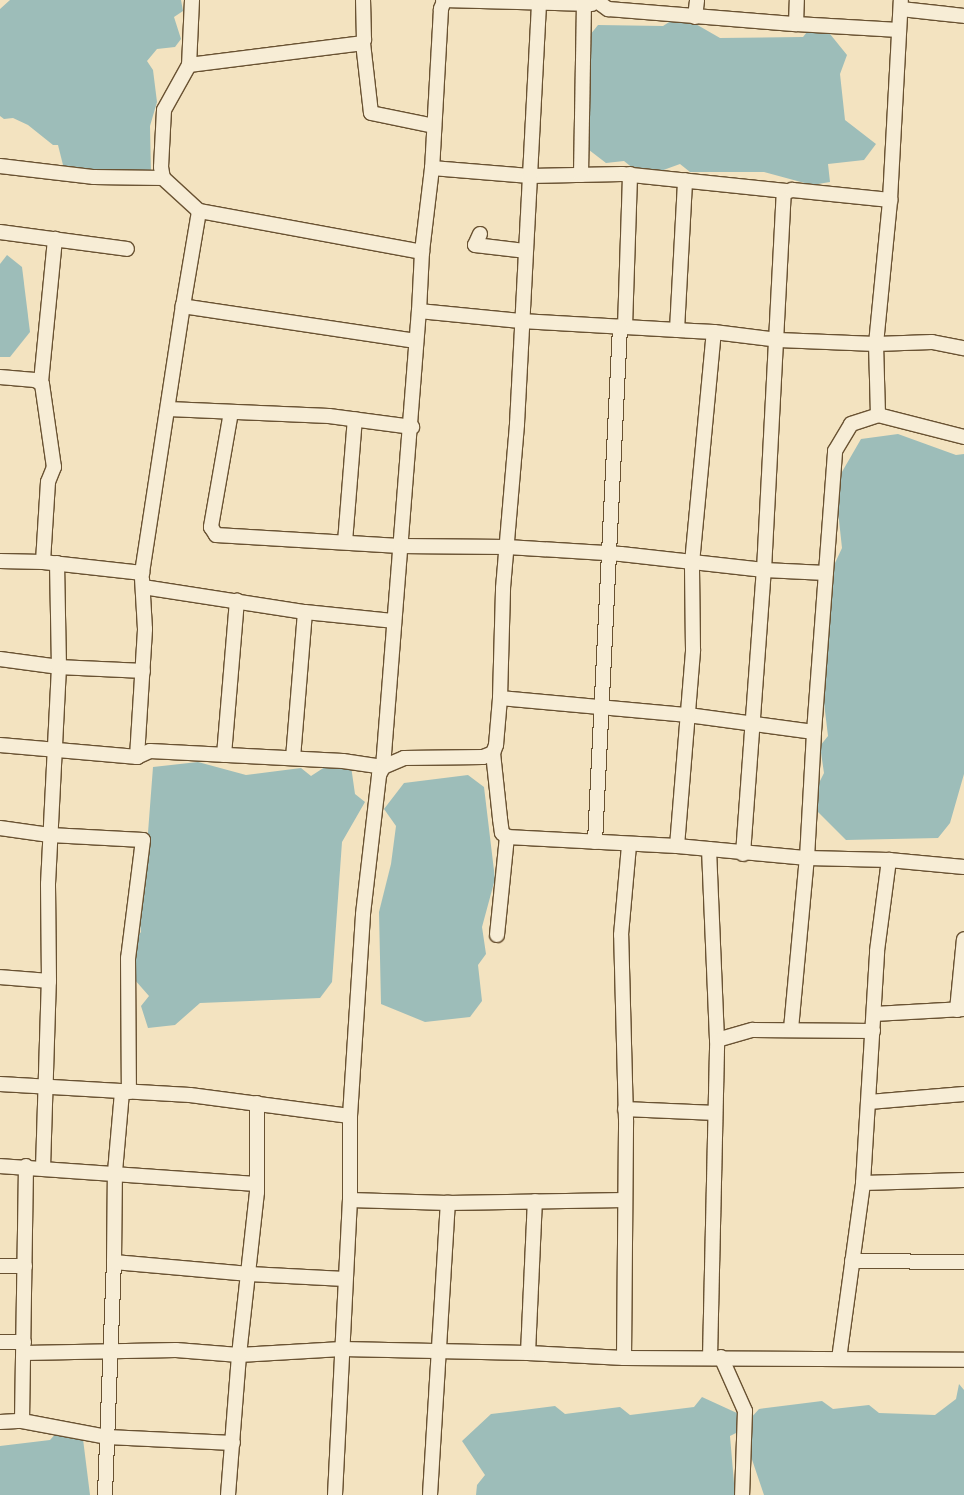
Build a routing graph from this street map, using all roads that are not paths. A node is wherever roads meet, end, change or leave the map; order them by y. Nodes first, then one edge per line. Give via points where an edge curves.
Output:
1 (192, 0) edge
2 (363, 0) edge
3 (697, 0) edge
4 (797, 0) edge
5 (444, 1) edge
6 (538, 1) edge
7 (600, 2) edge
8 (584, 4) junction
9 (901, 5) edge
10 (964, 16) edge
11 (695, 17) junction
12 (796, 24) junction
13 (899, 30) junction
14 (363, 42) junction
15 (189, 65) junction
16 (434, 126) junction
17 (0, 166) edge
18 (432, 168) junction
19 (630, 174) junction
20 (581, 175) junction
21 (530, 176) junction
22 (163, 178) junction
23 (685, 180) junction
24 (786, 191) junction
25 (890, 200) junction
26 (199, 211) junction
27 (0, 232) edge
28 (480, 234) dead end
29 (55, 239) junction
30 (127, 249) dead end
31 (525, 251) junction
32 (422, 252) junction
33 (183, 306) junction
34 (419, 311) junction
35 (521, 321) junction
36 (622, 327) junction
37 (677, 330) junction
38 (714, 332) junction
39 (778, 340) junction
40 (416, 341) junction
41 (876, 344) junction
42 (964, 348) edge
43 (0, 377) edge
44 (41, 382) junction
45 (168, 409) junction
46 (231, 412) junction
47 (878, 415) junction
48 (355, 419) junction
49 (412, 427) junction
50 (964, 437) edge
51 (345, 542) junction
52 (400, 546) junction
53 (506, 547) junction
54 (609, 553) junction
55 (0, 561) edge
56 (43, 562) junction
57 (57, 563) junction
58 (692, 563) junction
59 (764, 570) junction
60 (142, 573) junction
61 (826, 573) junction
62 (143, 587) junction
63 (237, 601) junction
64 (305, 612) junction
65 (393, 621) junction
66 (0, 659) edge
67 (59, 667) junction
68 (143, 671) junction
69 (500, 698) junction
70 (602, 707) junction
71 (688, 715) junction
72 (754, 724) junction
73 (814, 732) junction
74 (0, 745) edge
75 (54, 750) junction
76 (493, 753) junction
77 (224, 755) junction
78 (137, 757) junction
79 (293, 758) junction
80 (383, 767) junction
81 (0, 828) edge
82 (50, 835) junction
83 (507, 837) junction
84 (595, 842) junction
85 (629, 845) junction
86 (677, 846) junction
87 (709, 849) junction
88 (743, 854) junction
89 (807, 858) junction
90 (889, 860) junction
91 (964, 867) edge
92 (497, 935) dead end
93 (964, 939) edge
94 (0, 977) edge
95 (50, 981) junction
96 (960, 1009) edge
97 (874, 1014) junction
98 (791, 1029) junction
99 (873, 1031) junction
100 (717, 1040) junction
101 (0, 1084) edge
102 (46, 1086) junction
103 (126, 1092) junction
104 (964, 1094) edge
105 (869, 1102) junction
106 (257, 1103) junction
107 (626, 1109) junction
108 (716, 1113) junction
109 (350, 1116) junction
110 (0, 1166) edge
111 (26, 1166) junction
112 (43, 1168) junction
113 (116, 1172) junction
114 (964, 1180) edge
115 (863, 1183) junction
116 (256, 1184) junction
117 (350, 1200) junction
118 (626, 1200) junction
119 (535, 1201) junction
120 (448, 1202) junction
121 (852, 1261) junction
122 (114, 1262) junction
123 (964, 1262) edge
124 (0, 1266) edge
125 (25, 1266) junction
126 (249, 1274) junction
127 (345, 1279) junction
128 (0, 1342) edge
129 (24, 1347) junction
130 (342, 1349) junction
131 (438, 1350) junction
132 (109, 1351) junction
133 (528, 1353) junction
134 (239, 1355) junction
135 (624, 1358) junction
136 (716, 1358) junction
137 (839, 1359) junction
138 (964, 1360) edge
139 (22, 1421) junction
140 (0, 1422) edge
141 (107, 1437) junction
142 (232, 1443) junction
143 (105, 1495) edge
144 (228, 1495) edge
145 (334, 1495) edge
146 (430, 1495) edge
147 (742, 1495) edge

1 - 15 street
2 - 14 street
3 - 11 street
4 - 12 street
5 - 6 street
5 - 16 street via 441,9
6 - 8 street
6 - 21 street
7 - 8 street
7 - 11 street via 608,9
8 - 20 street
9 - 10 street
9 - 13 street
11 - 12 street
12 - 13 street
13 - 25 street
14 - 15 street
14 - 16 street via 371,113
15 - 22 street via 164,110 161,167
16 - 18 street
17 - 22 street via 94,177
18 - 21 street
18 - 32 street
19 - 20 street
19 - 23 street
19 - 36 street
20 - 21 street
21 - 31 street
22 - 26 street
23 - 24 street
23 - 37 street
24 - 25 street
24 - 39 street
25 - 41 street
26 - 32 street
26 - 33 street
27 - 29 street
28 - 31 street via 475,245
29 - 30 street
29 - 44 street
31 - 35 street
32 - 34 street
33 - 40 street
33 - 45 street
34 - 35 street
34 - 40 street
35 - 36 street
35 - 53 street via 517,424
36 - 37 street
36 - 54 street
37 - 38 street
38 - 39 street
38 - 58 street
39 - 41 street
39 - 59 street
40 - 49 street
41 - 42 street via 932,342
41 - 47 street
43 - 44 street
44 - 56 street via 54,466 48,482
45 - 46 street
45 - 60 street
46 - 48 street
46 - 51 street via 211,527 213,533
47 - 50 street
47 - 61 street via 851,424 835,451
48 - 49 street
48 - 51 street
49 - 52 street
51 - 52 street
52 - 53 street
52 - 65 street
53 - 54 street
53 - 69 street
54 - 58 street
54 - 70 street
55 - 56 street
56 - 57 street
57 - 60 street
57 - 67 street
58 - 59 street
58 - 71 street via 693,650
59 - 61 street
59 - 72 street
60 - 62 street
61 - 73 street
62 - 63 street
62 - 68 street
63 - 64 street
63 - 77 street
64 - 65 street
64 - 79 street
65 - 80 street
66 - 67 street
67 - 68 street
67 - 75 street
68 - 78 street
69 - 70 street
69 - 76 street
70 - 71 street
70 - 84 street
71 - 72 street
71 - 86 street
72 - 73 street
72 - 88 street
73 - 89 street
74 - 75 street
75 - 78 street
75 - 82 street
76 - 80 street via 483,757 404,758
76 - 83 street via 502,833
77 - 78 street via 150,751
77 - 79 street
79 - 80 street via 344,761
80 - 109 street via 376,788 363,914
81 - 82 street
82 - 95 street
82 - 103 street via 143,840 128,958
83 - 84 street
83 - 92 street
84 - 85 street
85 - 86 street
85 - 107 street via 621,935
86 - 87 street
87 - 88 street
87 - 100 street
88 - 89 street
89 - 90 street
89 - 98 street
90 - 91 street
90 - 97 street via 877,951
93 - 96 street
94 - 95 street
95 - 102 street
96 - 97 street
97 - 99 street
98 - 99 street
98 - 100 street via 753,1030
99 - 105 street
100 - 108 street
101 - 102 street
102 - 103 street
102 - 112 street
103 - 106 street via 190,1095
103 - 113 street
104 - 105 street
105 - 115 street
106 - 109 street
106 - 116 street
107 - 108 street
107 - 118 street
108 - 136 street
109 - 117 street
110 - 111 street
111 - 112 street
111 - 125 street
112 - 113 street
113 - 116 street
113 - 122 street
114 - 115 street
115 - 121 street
116 - 126 street
117 - 120 street
117 - 127 street
118 - 119 street
118 - 135 street
119 - 120 street
119 - 133 street
120 - 131 street
121 - 123 street
121 - 137 street
122 - 126 street
122 - 132 street
124 - 125 street
125 - 129 street
126 - 127 street
126 - 134 street
127 - 130 street
128 - 129 street
129 - 132 street
129 - 139 street
130 - 131 street
130 - 134 street
130 - 145 street
131 - 133 street
131 - 146 street
132 - 134 street via 176,1350
132 - 141 street
133 - 135 street
134 - 142 street
135 - 136 street
136 - 137 street
136 - 147 street via 745,1411
137 - 138 street
139 - 140 street
139 - 141 street
141 - 142 street
141 - 143 street
142 - 144 street

